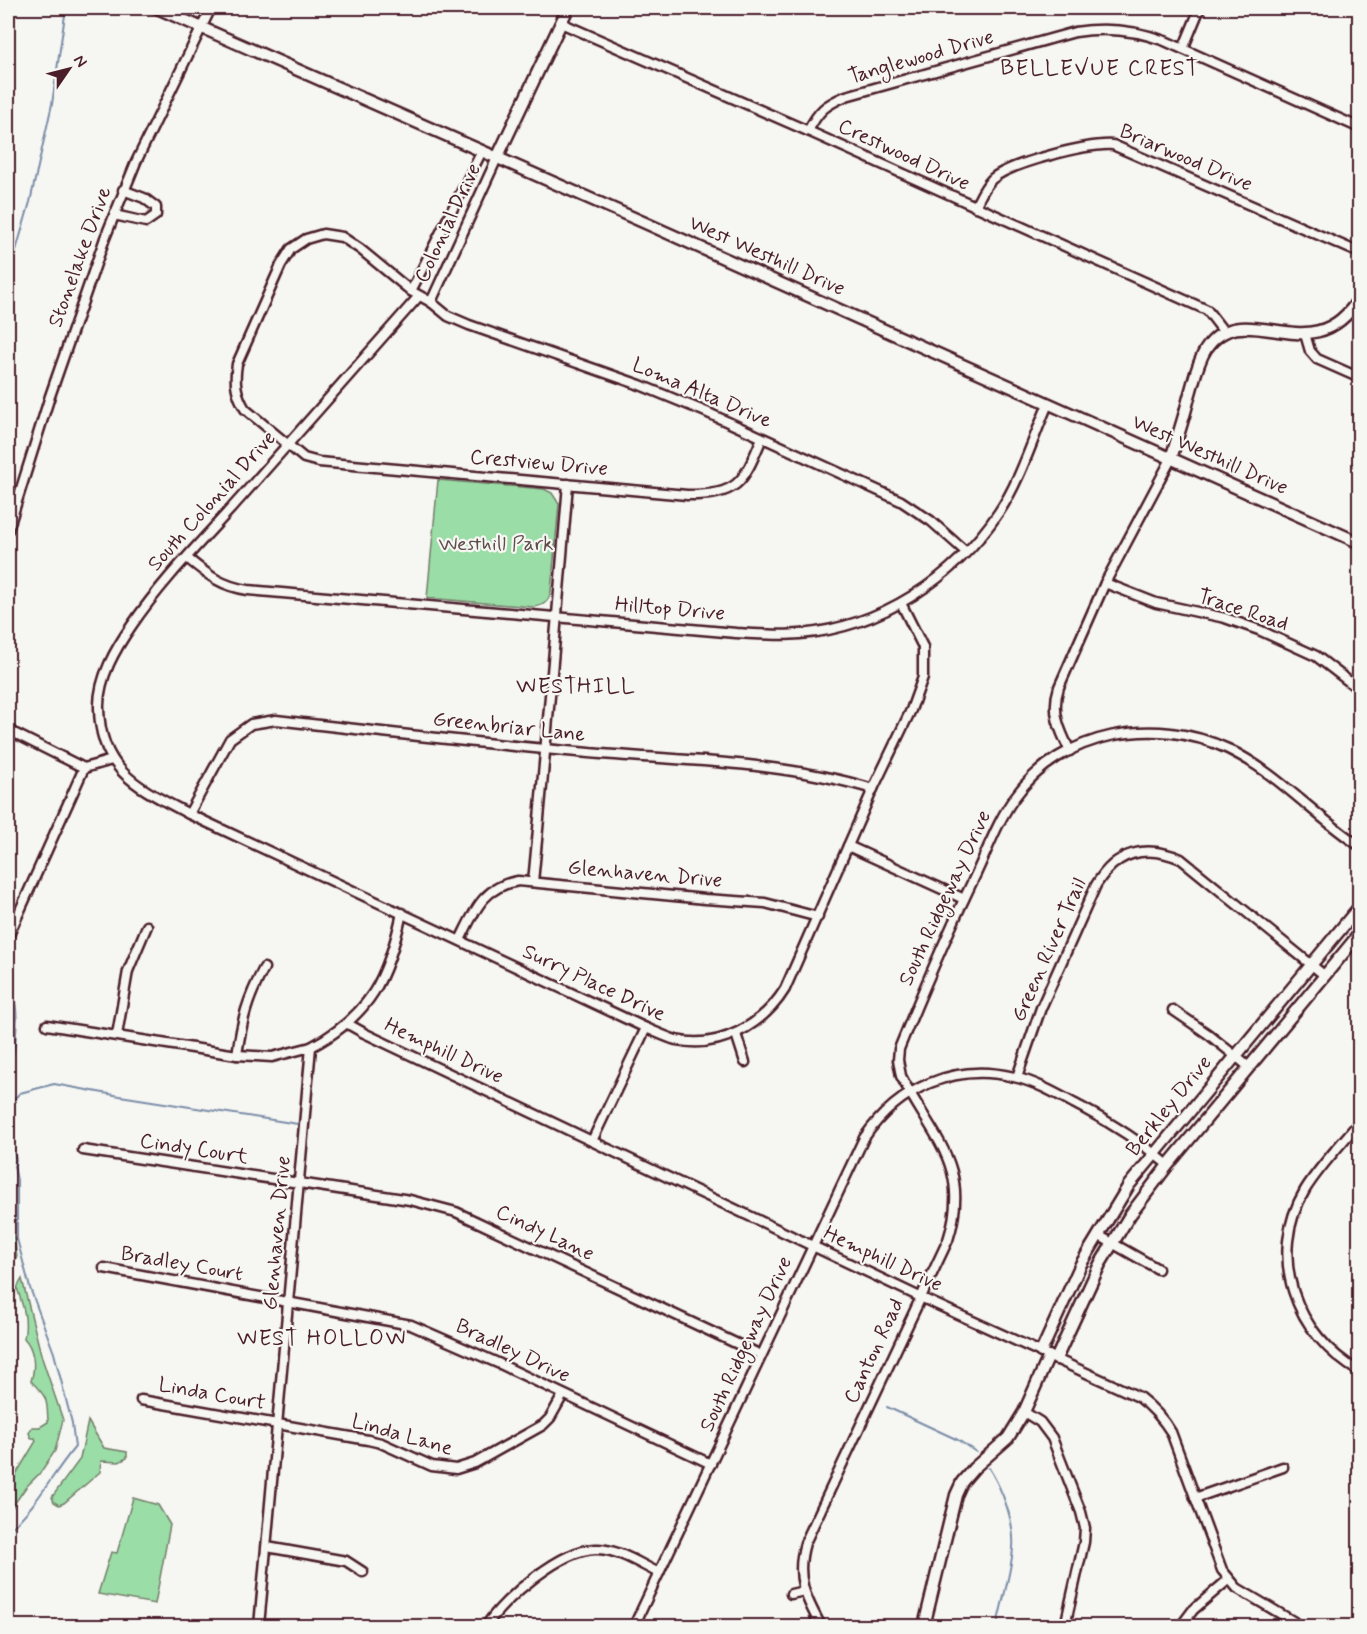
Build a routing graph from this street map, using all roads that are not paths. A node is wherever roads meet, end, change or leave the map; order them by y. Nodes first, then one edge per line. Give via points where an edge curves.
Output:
1 (157, 8) edge
2 (211, 8) edge
3 (568, 8) edge
4 (1200, 8) edge
5 (561, 23) junction
6 (203, 27) junction
7 (1183, 49) junction
8 (1359, 128) edge
9 (808, 131) junction
10 (482, 151) junction
11 (497, 158) junction
12 (123, 190) junction
13 (975, 207) junction
14 (114, 215) junction
15 (1359, 253) edge
16 (415, 293) junction
17 (1359, 297) edge
18 (431, 302) junction
19 (1224, 332) junction
20 (1305, 334) junction
21 (1359, 378) edge
22 (1048, 404) junction
23 (762, 438) junction
24 (288, 445) junction
25 (1171, 459) junction
26 (568, 484) junction
27 (8, 530) edge
28 (1359, 543) edge
29 (966, 552) junction
30 (187, 558) junction
31 (1105, 583) junction
32 (901, 603) junction
33 (556, 616) junction
34 (1359, 690) edge
35 (8, 730) edge
36 (546, 749) junction
37 (1070, 751) junction
38 (112, 760) junction
39 (84, 768) junction
40 (873, 789) junction
41 (189, 814) junction
42 (848, 846) junction
43 (1359, 846) edge
44 (533, 882) junction
45 (964, 899) junction
46 (1359, 906) edge
47 (402, 913) junction
48 (818, 917) junction
49 (147, 926) dead end
50 (1359, 933) edge
51 (8, 938) edge
52 (460, 940) junction
53 (1311, 965) junction
54 (264, 968) dead end
55 (1324, 975) junction
56 (1173, 1010) dead end
57 (348, 1024) junction
58 (47, 1025) dead end
59 (645, 1028) junction
60 (736, 1034) junction
61 (117, 1035) junction
62 (311, 1047) junction
63 (237, 1055) junction
64 (1236, 1056) junction
65 (746, 1062) dead end
66 (1249, 1067) junction
67 (1017, 1077) junction
68 (910, 1092) junction
69 (1359, 1121) edge
70 (592, 1141) junction
71 (83, 1150) dead end
72 (1155, 1155) junction
73 (1168, 1165) junction
74 (300, 1184) junction
75 (1098, 1234) junction
76 (1113, 1243) junction
77 (813, 1245) junction
78 (105, 1268) dead end
79 (1158, 1269) dead end
80 (920, 1296) junction
81 (289, 1302) junction
82 (761, 1355) junction
83 (1048, 1355) junction
84 (1359, 1371) edge
85 (563, 1395) junction
86 (141, 1400) dead end
87 (1024, 1412) junction
88 (276, 1424) junction
89 (711, 1464) junction
90 (1283, 1467) dead end
91 (1195, 1498) junction
92 (267, 1547) junction
93 (363, 1572) dead end
94 (659, 1573) junction
95 (1229, 1579) junction
96 (804, 1591) junction
97 (791, 1594) dead end
98 (259, 1626) edge
99 (486, 1626) edge
100 (634, 1626) edge
101 (821, 1626) edge
102 (924, 1626) edge
103 (1065, 1626) edge
104 (1181, 1626) edge
105 (1301, 1626) edge

1 - 6 street, West Westhill Drive
2 - 6 street, Stonelake Drive
3 - 5 street
4 - 7 street
5 - 9 street, Crestwood Drive
5 - 11 street
6 - 10 street, West Westhill Drive
6 - 12 street, Stonelake Drive
7 - 8 street, Tanglewood Drive
7 - 9 street, Tanglewood Drive via 1126,31 1076,32 846,96 817,114
9 - 13 street, Crestwood Drive
10 - 11 street, West Westhill Drive
10 - 16 street, Colonial Drive
11 - 18 street, Colonial Drive
11 - 22 street, West Westhill Drive
12 - 14 street, Stonelake Drive
12 - 14 street via 156,207 156,215 146,222
13 - 15 street, Briarwood Drive via 994,178 1016,167 1086,146 1113,145
13 - 19 street, Crestwood Drive via 1207,310
14 - 27 street, Stonelake Drive
16 - 18 street, Loma Alta Drive
16 - 24 street, South Colonial Drive
16 - 24 street, Crestview Drive via 342,237 323,234 306,238 291,249 280,265 235,376 245,409
17 - 20 street via 1341,320
18 - 23 street, Loma Alta Drive via 448,316 469,325 640,385
19 - 20 street via 1247,327
19 - 25 street via 1210,343 1199,361
20 - 21 street via 1317,359
22 - 25 street, West Westhill Drive
22 - 29 street, Hilltop Drive via 999,512
23 - 26 street, Crestview Drive via 740,482 711,495
23 - 29 street, Loma Alta Drive via 901,501 931,520
24 - 26 street, Crestview Drive via 304,458 319,462
24 - 30 street, South Colonial Drive
25 - 28 street, West Westhill Drive
25 - 31 street
26 - 33 street
29 - 32 street, Hilltop Drive
30 - 33 street, Hilltop Drive via 230,588
30 - 38 street, South Colonial Drive via 133,623 102,681 98,707
31 - 34 street, Trace Road via 1156,603 1259,630 1316,656
31 - 37 street via 1056,697 1057,725
32 - 33 street, Hilltop Drive via 863,620 800,634 736,633
32 - 40 street, Surry Place Drive via 923,647 923,677
33 - 36 street
35 - 39 street
36 - 40 street, Greenbriar Lane via 770,768 837,778
36 - 41 street, Greenbriar Lane via 263,721 239,730 230,739
36 - 44 street
37 - 43 street, South Ridgeway Drive via 1128,732 1189,735 1257,765
37 - 45 street, South Ridgeway Drive via 1038,772 1015,796
38 - 39 street
38 - 41 street, Surry Place Drive via 142,789
39 - 51 street
40 - 42 street, Surry Place Drive
41 - 47 street, Surry Place Drive
42 - 45 street
42 - 48 street, Surry Place Drive
44 - 48 street, Glenhaven Drive via 765,903
44 - 52 street, Glenhaven Drive via 504,884 487,894
45 - 68 street, South Ridgeway Drive via 899,1049 901,1076
46 - 53 street, Berkley Drive
47 - 52 street, Surry Place Drive
47 - 57 street via 381,978 367,1004
48 - 60 street, Surry Place Drive via 777,1002
49 - 61 street via 128,971
50 - 55 street, Berkley Drive
52 - 59 street, Surry Place Drive
53 - 55 street, Green River Trail
53 - 64 street, Berkley Drive
53 - 67 street, Green River Trail via 1181,859 1156,850 1132,854 1110,867 1096,885 1041,1008
54 - 63 street via 250,994
55 - 66 street, Berkley Drive
56 - 64 street
57 - 62 street
57 - 70 street, Hemphill Drive
58 - 61 street
59 - 60 street, Surry Place Drive via 677,1040 699,1042
59 - 70 street
60 - 65 street
61 - 63 street
62 - 63 street via 272,1057
62 - 74 street, Glenhaven Drive
64 - 66 street
64 - 72 street, Berkley Drive
66 - 73 street, Berkley Drive
67 - 68 street via 983,1072 964,1074 930,1082
67 - 72 street via 1113,1124
68 - 77 street, South Ridgeway Drive via 887,1109 864,1138
68 - 80 street, Canton Road via 951,1164 956,1196 948,1240
69 - 84 street via 1306,1189 1290,1225 1287,1258 1294,1296 1319,1340
70 - 77 street, Hemphill Drive
71 - 74 street, Cindy Court
72 - 73 street
72 - 75 street, Berkley Drive via 1129,1185
73 - 76 street, Berkley Drive
74 - 81 street, Glenhaven Drive
74 - 82 street, Cindy Lane via 410,1200 456,1212
75 - 76 street
75 - 83 street, Berkley Drive via 1081,1264
76 - 79 street
76 - 83 street, Berkley Drive
77 - 80 street, Hemphill Drive
77 - 82 street, South Ridgeway Drive
78 - 81 street, Bradley Court
80 - 83 street, Hemphill Drive
80 - 96 street, Canton Road via 805,1543 800,1567
81 - 85 street, Bradley Drive via 411,1325
81 - 88 street, Glenhaven Drive
82 - 89 street, South Ridgeway Drive
83 - 87 street, Berkley Drive
83 - 91 street, Hemphill Drive via 1138,1397 1153,1408 1171,1432
85 - 88 street, Linda Lane via 543,1425 475,1463 456,1469 432,1466 381,1443
85 - 89 street, Bradley Drive
86 - 88 street, Linda Court
87 - 102 street, Berkley Drive via 1008,1438 962,1482
87 - 103 street via 1040,1422 1052,1438 1085,1528
88 - 92 street, Glenhaven Drive
89 - 94 street, South Ridgeway Drive
90 - 91 street
91 - 95 street, Hemphill Drive via 1216,1557
92 - 93 street via 346,1561
92 - 98 street, Glenhaven Drive
94 - 99 street via 612,1551 582,1550 563,1558 510,1598
94 - 100 street, South Ridgeway Drive
95 - 104 street via 1193,1610
95 - 105 street, Hemphill Drive via 1248,1596
96 - 97 street
96 - 101 street, Canton Road

